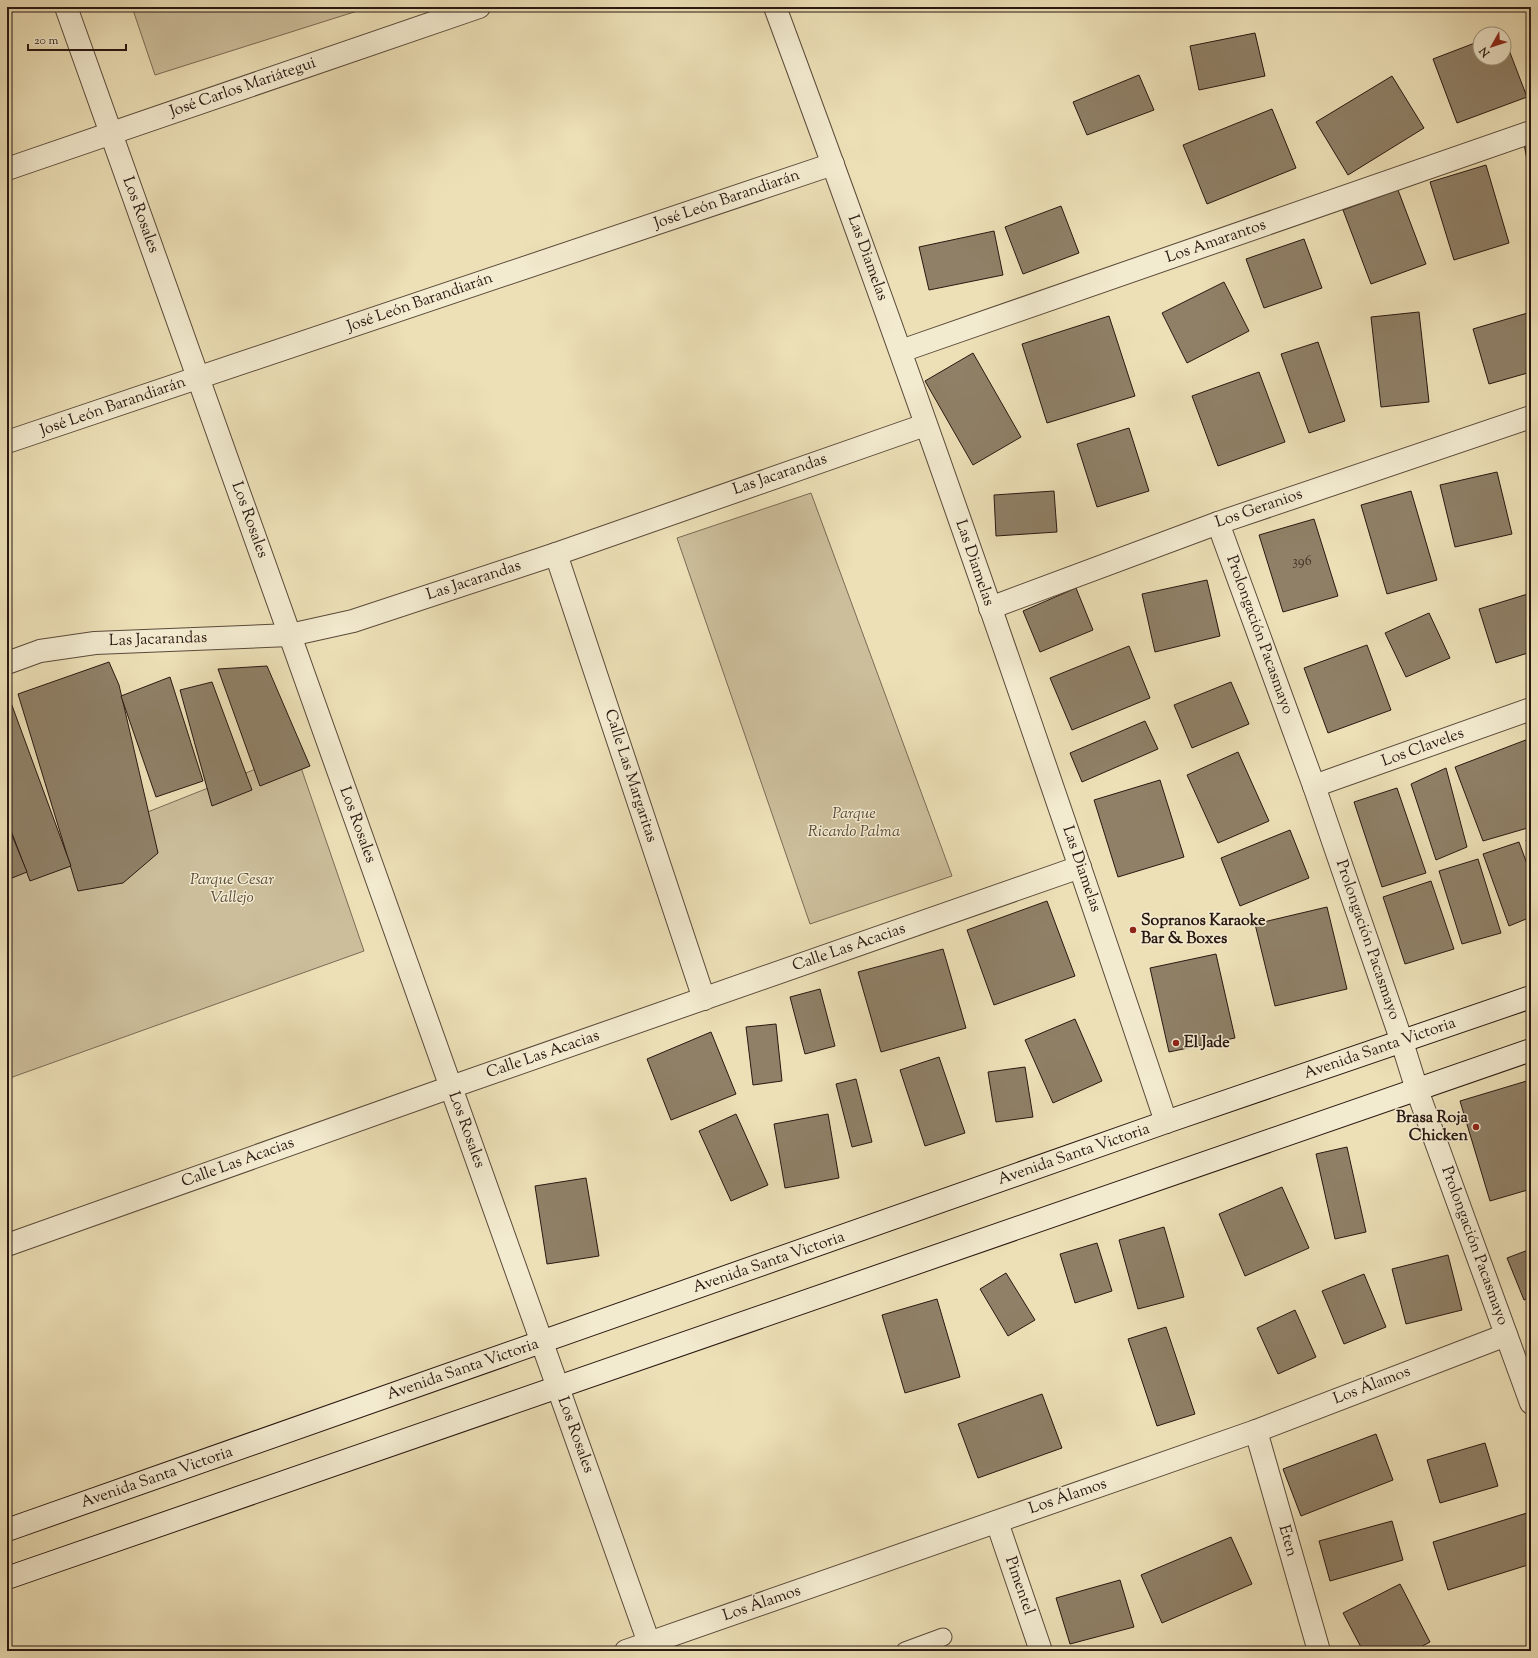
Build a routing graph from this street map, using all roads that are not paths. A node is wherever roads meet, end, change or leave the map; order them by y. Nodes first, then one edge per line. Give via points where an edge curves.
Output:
1 (66, 7) edge
2 (479, 7) edge
3 (775, 7) edge
4 (1531, 132) edge
5 (111, 134) junction
6 (833, 164) junction
7 (7, 169) edge
8 (901, 351) junction
9 (198, 378) junction
10 (1531, 416) edge
11 (925, 425) junction
12 (7, 442) edge
13 (1218, 524) junction
14 (556, 554) junction
15 (990, 608) junction
16 (290, 636) junction
17 (7, 663) edge
18 (1531, 709) edge
19 (1314, 786) junction
20 (1080, 867) junction
21 (1531, 997) edge
22 (704, 999) junction
23 (1402, 1042) junction
24 (1531, 1050) edge
25 (450, 1087) junction
26 (1417, 1090) junction
27 (1166, 1122) junction
28 (7, 1245) edge
29 (1506, 1335) junction
30 (542, 1342) junction
31 (558, 1388) junction
32 (1531, 1403) edge
33 (1256, 1430) junction
34 (997, 1522) junction
35 (7, 1530) edge
36 (7, 1578) edge
37 (943, 1637) dead end
38 (649, 1643) junction
39 (626, 1651) edge
40 (904, 1651) edge
41 (1041, 1651) edge
42 (1319, 1651) edge

1 - 5 street, Los Rosales
2 - 5 street, José Carlos Mariátegui
3 - 6 street, Las Diamelas
4 - 8 street, Los Amarantos
5 - 7 street, José Carlos Mariátegui
5 - 9 street, Los Rosales
6 - 8 street, Las Diamelas
6 - 9 street, José León Barandiarán
8 - 11 street, Las Diamelas
9 - 12 street, José León Barandiarán
9 - 16 street, Los Rosales
10 - 13 street, Los Geranios
11 - 14 street, Las Jacarandas
11 - 15 street, Las Diamelas
13 - 15 street, Los Geranios
13 - 19 street, Prolongación Pacasmayo
14 - 16 street, Las Jacarandas via 353,621
14 - 22 street, Calle Las Margaritas
15 - 20 street, Las Diamelas
16 - 17 street, Las Jacarandas via 95,643 40,651
16 - 25 street, Los Rosales
18 - 19 street, Los Claveles
19 - 23 street, Prolongación Pacasmayo
20 - 22 street, Calle Las Acacias
20 - 27 street, Las Diamelas
21 - 23 street, Avenida Santa Victoria
22 - 25 street, Calle Las Acacias
23 - 26 street, Prolongación Pacasmayo
23 - 27 street, Avenida Santa Victoria
24 - 26 street
25 - 28 street, Calle Las Acacias
25 - 30 street, Los Rosales
26 - 29 street, Prolongación Pacasmayo
26 - 31 street
27 - 30 street, Avenida Santa Victoria
29 - 32 street, Prolongación Pacasmayo
29 - 33 street, Los Álamos
30 - 31 street, Los Rosales
30 - 35 street, Avenida Santa Victoria
31 - 36 street
31 - 38 street, Los Rosales
33 - 34 street, Los Álamos
33 - 42 street, Eten
34 - 38 street, Los Álamos
34 - 41 street, Pimentel
37 - 40 lane
38 - 39 street, Los Álamos

